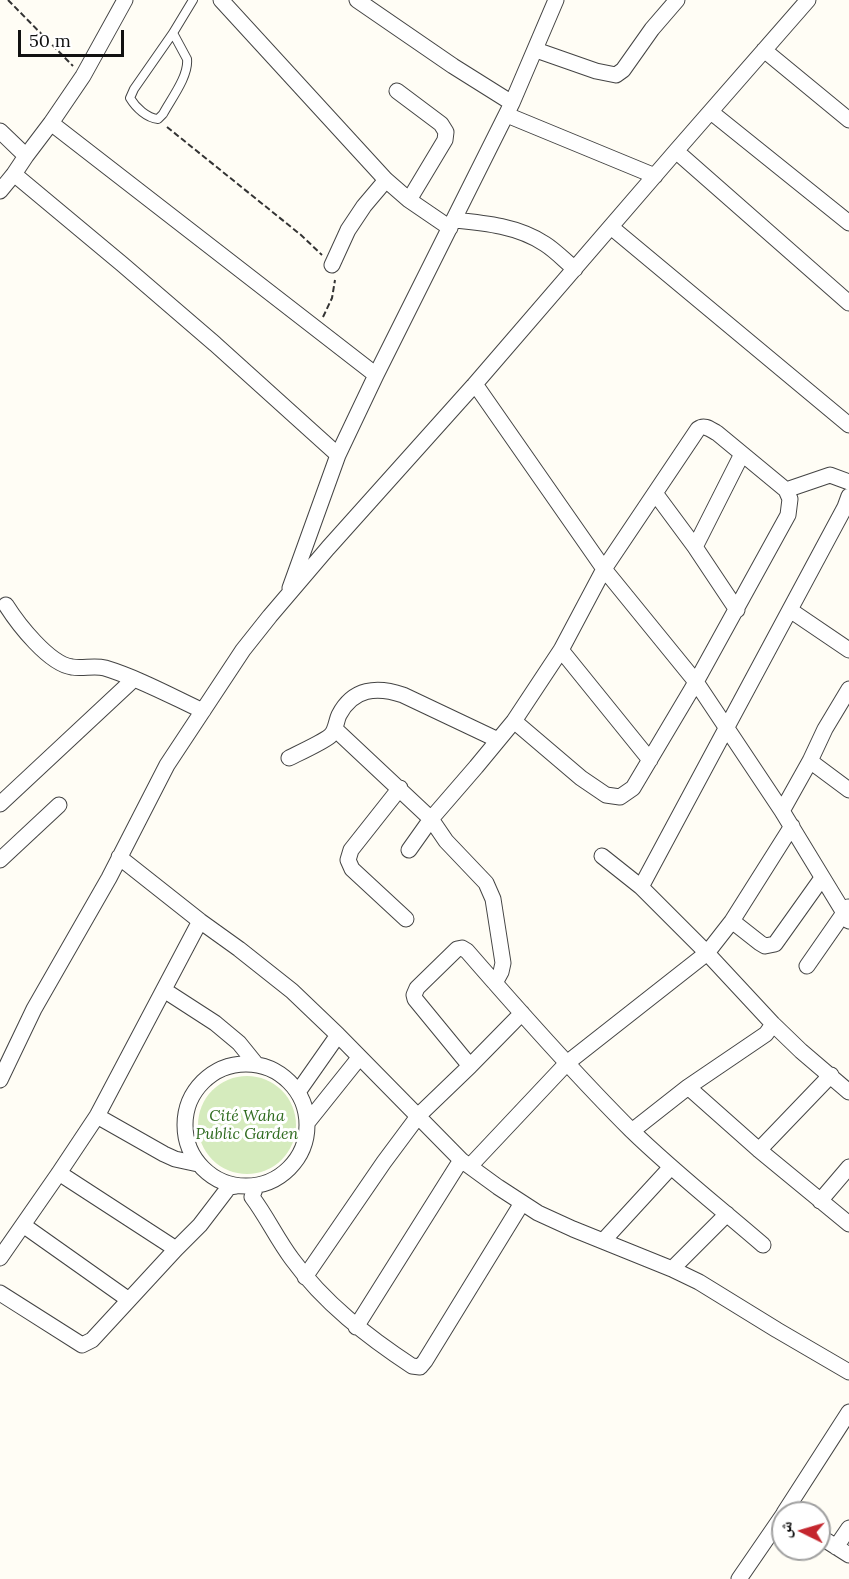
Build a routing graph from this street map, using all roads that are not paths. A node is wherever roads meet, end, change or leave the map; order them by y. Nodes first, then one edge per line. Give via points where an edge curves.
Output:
1 (125, 0) edge
2 (193, 0) edge
3 (221, 0) edge
4 (357, 0) edge
5 (556, 0) edge
6 (677, 0) edge
7 (808, 0) edge
8 (173, 33) junction
9 (536, 50) junction
10 (764, 50) junction
11 (397, 91) dead end
12 (510, 109) junction
13 (711, 112) junction
14 (849, 120) edge
15 (51, 123) junction
16 (0, 131) edge
17 (676, 151) junction
18 (26, 156) junction
19 (14, 174) junction
20 (655, 176) junction
21 (386, 180) junction
22 (0, 191) edge
23 (409, 200) junction
24 (847, 216) edge
25 (452, 224) junction
26 (610, 227) junction
27 (332, 265) road end
28 (575, 268) junction
29 (849, 303) edge
30 (376, 375) junction
31 (475, 384) junction
32 (849, 425) edge
33 (742, 454) junction
34 (338, 455) junction
35 (849, 482) edge
36 (786, 490) junction
37 (655, 493) junction
38 (849, 496) edge
39 (308, 536) junction
40 (694, 547) junction
41 (328, 548) junction
42 (604, 569) junction
43 (287, 597) junction
44 (6, 604) dead end
45 (737, 610) junction
46 (790, 610) junction
47 (561, 650) junction
48 (849, 650) edge
49 (134, 679) junction
50 (696, 682) junction
51 (846, 699) edge
52 (202, 711) junction
53 (514, 721) junction
54 (727, 727) junction
55 (335, 729) junction
56 (498, 740) junction
57 (290, 758) dead end
58 (650, 760) junction
59 (810, 761) junction
60 (400, 788) junction
61 (849, 790) edge
62 (0, 804) edge
63 (59, 805) dead end
64 (782, 812) junction
65 (431, 819) junction
66 (792, 826) junction
67 (409, 850) dead end
68 (602, 856) dead end
69 (119, 857) junction
70 (0, 860) edge
71 (822, 878) junction
72 (641, 887) junction
73 (847, 913) edge
74 (406, 919) dead end
75 (200, 921) junction
76 (732, 921) junction
77 (708, 953) junction
78 (807, 966) dead end
79 (495, 983) junction
80 (164, 990) junction
81 (522, 1013) junction
82 (773, 1024) junction
83 (338, 1035) junction
84 (359, 1058) junction
85 (567, 1063) junction
86 (256, 1064) junction
87 (470, 1066) junction
88 (831, 1075) junction
89 (0, 1080) edge
90 (688, 1087) junction
91 (298, 1092) junction
92 (849, 1092) edge
93 (418, 1115) junction
94 (97, 1116) junction
95 (307, 1123) junction
96 (632, 1131) junction
97 (759, 1150) junction
98 (465, 1163) junction
99 (198, 1164) junction
100 (672, 1167) junction
101 (849, 1167) edge
102 (59, 1173) junction
103 (236, 1186) junction
104 (256, 1186) junction
105 (820, 1201) junction
106 (522, 1203) junction
107 (727, 1214) junction
108 (849, 1224) edge
109 (23, 1225) junction
110 (603, 1241) junction
111 (763, 1245) dead end
112 (176, 1249) junction
113 (0, 1258) edge
114 (672, 1269) junction
115 (305, 1277) junction
116 (0, 1293) edge
117 (129, 1300) junction
118 (356, 1327) junction
119 (849, 1372) edge
120 (849, 1412) edge
121 (792, 1501) edge
122 (849, 1528) edge
123 (771, 1533) edge
124 (843, 1551) edge
125 (739, 1579) edge

1 - 15 street via 83,76
2 - 8 lane
3 - 21 street
4 - 12 street
5 - 9 street
6 - 9 street via 616,75
7 - 10 street
8 - 8 lane via 130,98 150,118 158,119 163,114 188,64
9 - 12 street
10 - 13 street
10 - 14 street
11 - 23 street via 439,121 446,132
12 - 20 street
12 - 25 street
13 - 17 street
13 - 24 street
15 - 18 street
15 - 30 street
16 - 18 street
17 - 20 street
17 - 29 street
18 - 19 street
19 - 22 street
19 - 34 street via 215,344
20 - 26 street
21 - 23 street
21 - 27 street via 348,230
23 - 25 street
25 - 28 street via 492,224 519,231 545,244
25 - 30 street
26 - 28 street
26 - 32 street
28 - 31 street
30 - 34 street
31 - 41 street
31 - 42 street
33 - 36 street
33 - 37 street via 717,433 701,427
33 - 40 street
34 - 39 street
35 - 36 street via 831,475
36 - 45 street via 790,499 788,514
37 - 40 street
37 - 42 street
38 - 46 street
39 - 41 street
39 - 43 street
40 - 45 street
41 - 43 street
42 - 47 street
42 - 50 street
43 - 52 street via 243,650
44 - 49 street via 27,633 57,661 70,667 102,667
45 - 50 street
46 - 48 street
46 - 54 street
47 - 53 street
47 - 58 street
49 - 52 street
49 - 62 street
50 - 54 street
50 - 58 street
51 - 59 street via 825,729
52 - 69 street
53 - 56 street
53 - 58 street via 606,795 620,797 633,788
54 - 64 street
54 - 72 street
55 - 56 street via 339,715 359,693 389,690
55 - 57 street via 330,736
55 - 60 street
56 - 65 street
59 - 61 street
59 - 64 street
60 - 65 street
60 - 74 street via 351,850 348,860
63 - 70 street
64 - 66 street
65 - 67 street
65 - 79 street via 490,890 503,963
66 - 71 street
66 - 76 street
68 - 72 street
69 - 75 street
69 - 89 street
71 - 73 street
71 - 76 street via 775,944 765,946
72 - 77 street
73 - 78 street
75 - 80 street
75 - 83 street via 283,984
76 - 77 street
77 - 82 street
77 - 85 street
79 - 81 street
79 - 87 street via 462,948 415,992 415,999
80 - 86 street via 220,1026
80 - 94 street
81 - 85 street
81 - 87 street
82 - 88 street
82 - 90 street via 766,1034
83 - 84 street
83 - 91 street
84 - 93 street
84 - 95 street
85 - 96 street
85 - 98 street
86 - 91 street via 287,1079
86 - 99 street via 235,1064 215,1071 199,1085 188,1103 184,1125 188,1146
87 - 93 street
88 - 92 street
88 - 97 street
90 - 96 street
90 - 97 street
91 - 95 street
93 - 98 street
93 - 115 street
94 - 99 street via 164,1154
94 - 102 street
95 - 104 street via 305,1141 288,1170
96 - 100 street
97 - 105 street
98 - 106 street
98 - 118 street
99 - 103 street via 222,1182
100 - 107 street
100 - 110 street
101 - 105 street
102 - 109 street
102 - 112 street
103 - 104 street
103 - 112 street via 230,1187
104 - 115 street via 252,1197
105 - 108 street
106 - 110 street
106 - 118 street via 420,1367 412,1366
107 - 111 street
107 - 114 street
109 - 113 street
109 - 117 street
110 - 114 street
112 - 117 street
114 - 119 street
115 - 118 street
116 - 117 street via 82,1345 92,1341
120 - 121 street
122 - 124 street
123 - 125 street

